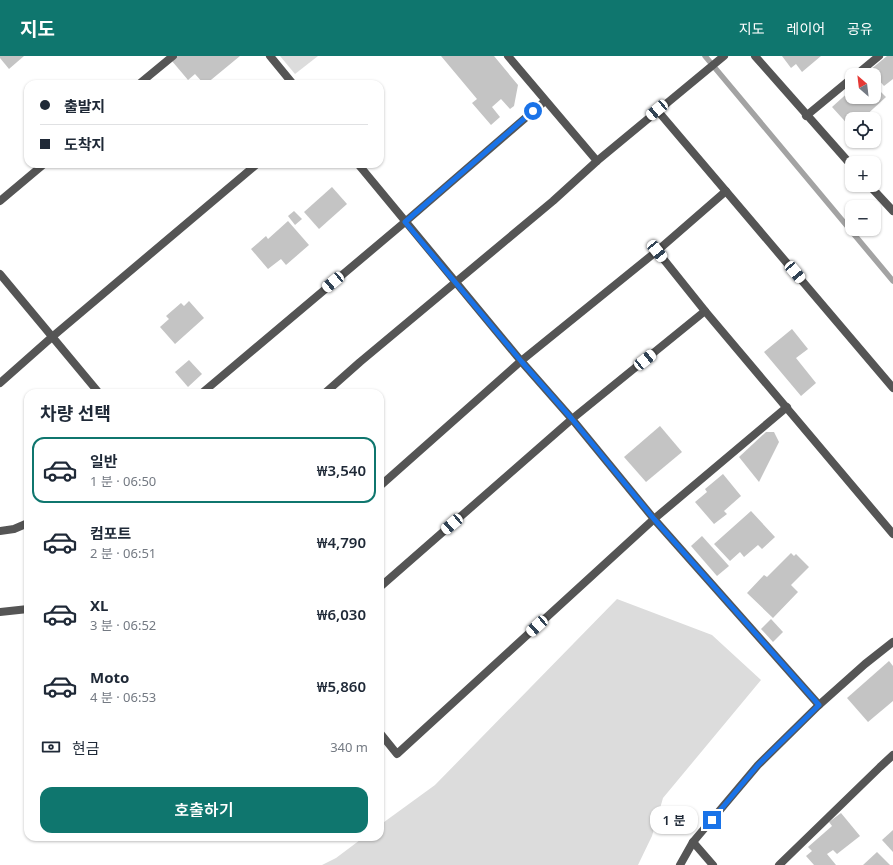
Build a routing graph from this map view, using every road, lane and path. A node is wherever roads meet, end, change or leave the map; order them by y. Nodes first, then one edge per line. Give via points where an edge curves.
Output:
1 (173, 56) edge
2 (270, 56) edge
3 (508, 56) edge
4 (724, 56) edge
5 (755, 56) edge
6 (879, 56) edge
7 (864, 68) edge
8 (144, 80) edge
9 (290, 80) edge
10 (845, 84) edge
11 (545, 101) junction
12 (657, 110) junction
13 (806, 116) junction
14 (845, 158) edge
15 (597, 161) junction
16 (39, 168) edge
17 (252, 168) edge
18 (361, 168) edge
19 (726, 191) junction
20 (876, 192) edge
21 (0, 201) edge
22 (893, 210) edge
23 (405, 222) junction
24 (657, 251) junction
25 (0, 274) edge
26 (455, 282) junction
27 (705, 311) junction
28 (52, 337) junction
29 (521, 361) junction
30 (0, 383) edge
31 (893, 388) edge
32 (96, 389) edge
33 (207, 389) edge
34 (330, 389) edge
35 (787, 407) junction
36 (572, 419) junction
37 (384, 482) edge
38 (654, 519) junction
39 (24, 525) edge
40 (0, 531) edge
41 (893, 534) edge
42 (384, 584) edge
43 (24, 609) edge
44 (0, 612) edge
45 (893, 642) edge
46 (819, 705) junction
47 (384, 738) edge
48 (893, 755) edge
49 (693, 842) junction
50 (680, 865) edge
51 (713, 865) edge
52 (779, 865) edge

1 - 8 street
2 - 9 street
3 - 11 street
4 - 12 street
5 - 13 street
6 - 7 street
10 - 13 street
11 - 15 street
11 - 23 street
12 - 15 street
12 - 19 street
13 - 14 street
15 - 26 street
16 - 21 street
17 - 28 street
18 - 23 street
19 - 24 street
19 - 31 street
20 - 22 street
23 - 26 street
23 - 33 street
24 - 27 street
24 - 29 street
25 - 28 street
26 - 29 street
26 - 34 street
27 - 35 street
27 - 36 street
28 - 30 street
28 - 32 street
29 - 36 street
29 - 37 street
35 - 38 street
35 - 41 street
36 - 38 street
36 - 42 street
38 - 46 street
38 - 47 street via 397,754
39 - 40 street
43 - 44 street
45 - 46 street
46 - 49 street via 758,765
48 - 52 street
49 - 50 street
49 - 51 street

